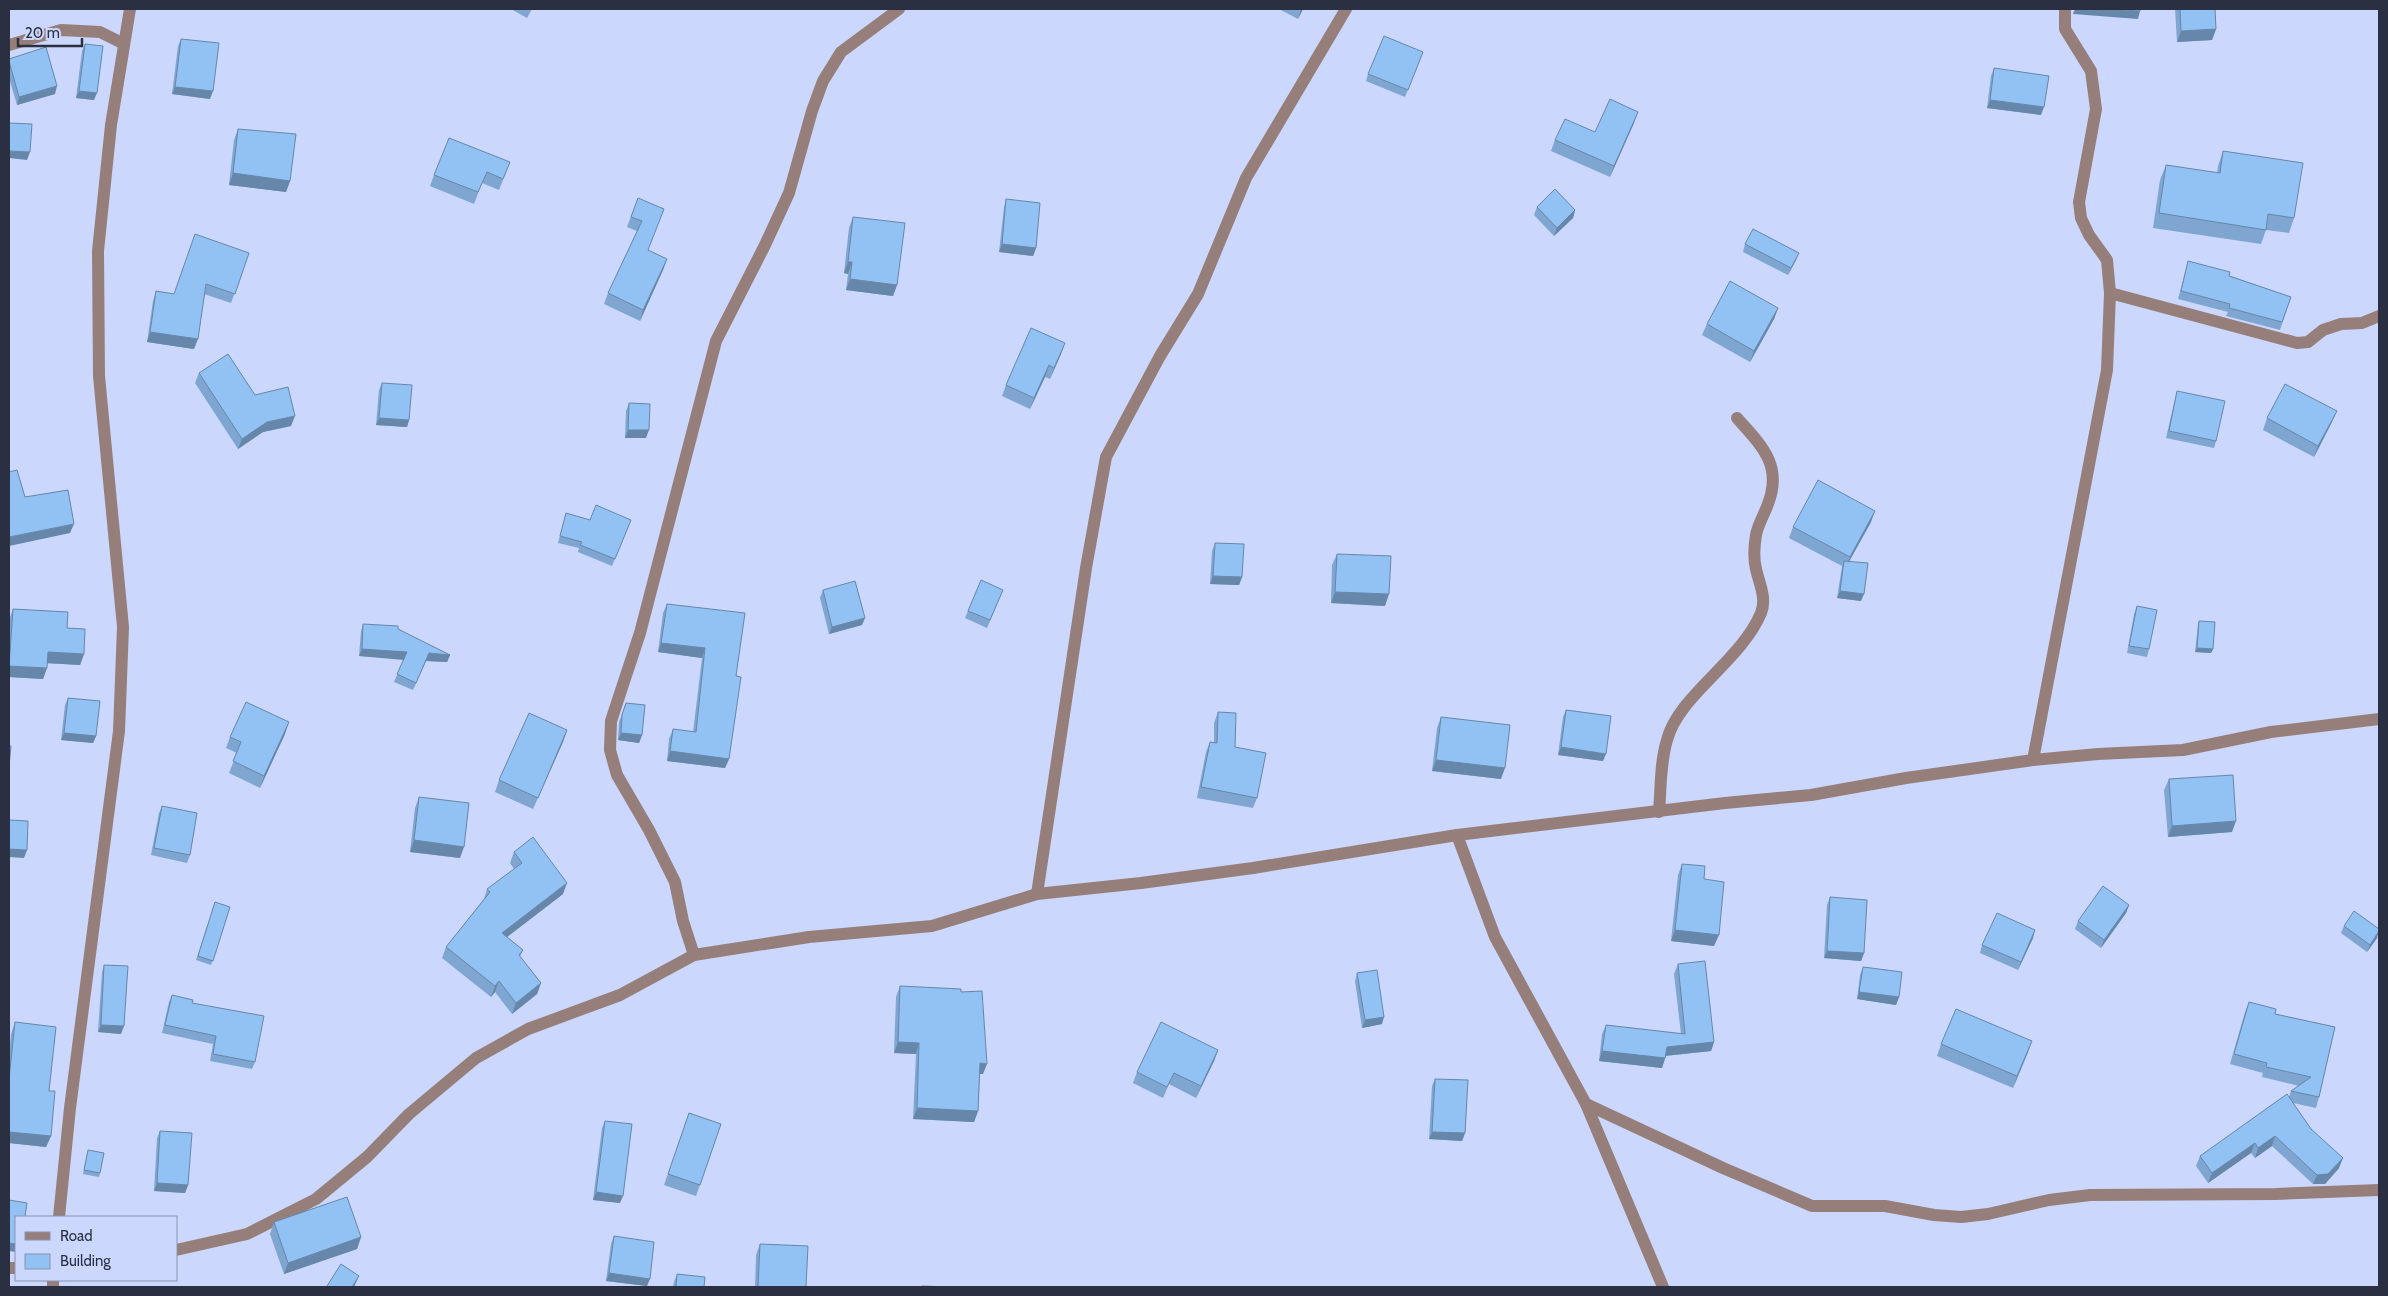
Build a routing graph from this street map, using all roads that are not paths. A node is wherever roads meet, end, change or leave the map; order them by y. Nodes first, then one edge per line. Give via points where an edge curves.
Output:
1 (130, 9) edge
2 (899, 9) edge
3 (1346, 9) edge
4 (2065, 9) edge
5 (124, 44) junction
6 (9, 45) edge
7 (2110, 293) junction
8 (2379, 316) edge
9 (1737, 418) dead end
10 (2379, 719) edge
11 (2033, 760) junction
12 (1659, 812) junction
13 (1457, 835) junction
14 (1036, 894) junction
15 (694, 955) junction
16 (1586, 1104) junction
17 (2379, 1190) edge
18 (59, 1216) edge
19 (178, 1250) edge
20 (1663, 1287) edge

1 - 5 street
2 - 15 street via 841,52 823,81 789,193 716,341 640,633 611,721 610,750 617,775 674,882
3 - 14 street via 1246,178 1198,294 1160,356 1106,457
4 - 7 street via 2065,29 2091,71 2096,109 2079,202 2081,218 2089,236 2107,260
5 - 6 street via 100,32 61,30
5 - 18 street via 111,125 98,251 99,376 123,627 118,731
7 - 8 street via 2297,343 2308,342 2323,330 2341,324 2362,323
7 - 11 street via 2107,370
9 - 12 street via 1766,451 1774,482 1753,551 1762,586 1762,610 1751,635 1681,712 1667,738
10 - 11 street via 2271,732 2183,750
11 - 12 street via 1811,794
12 - 13 street
13 - 14 street via 1234,870
13 - 16 street via 1496,937
14 - 15 street via 932,926 809,937
15 - 19 street via 620,995 528,1029 476,1058 316,1199 247,1234
16 - 17 street via 1812,1206 1885,1206 1962,1217 2090,1195
16 - 20 street

